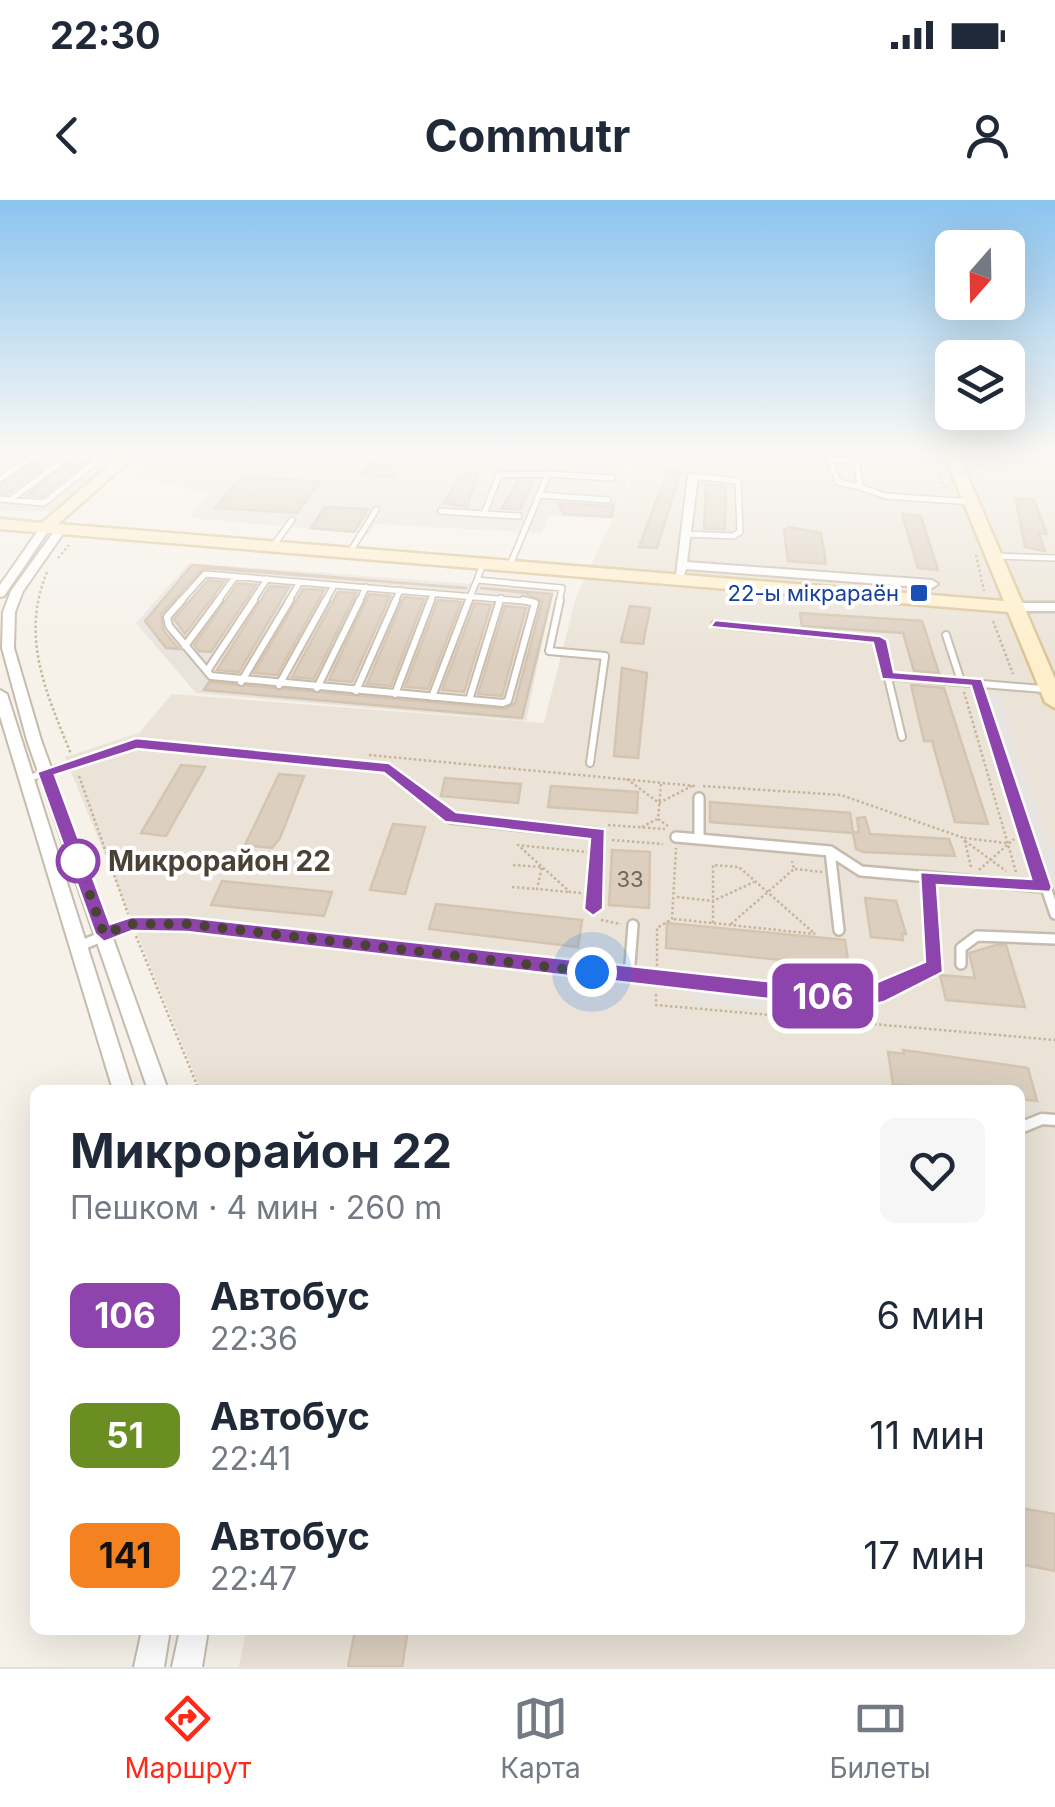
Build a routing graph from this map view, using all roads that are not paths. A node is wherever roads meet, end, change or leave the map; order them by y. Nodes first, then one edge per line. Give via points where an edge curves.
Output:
1 (68, 522) edge
2 (290, 522) edge
3 (368, 522) edge
4 (528, 522) edge
5 (687, 522) edge
6 (740, 522) edge
7 (981, 522) edge
8 (0, 524) edge
9 (60, 532) junction
10 (686, 534) junction
11 (273, 546) junction
12 (350, 552) junction
13 (995, 556) junction
14 (1055, 558) edge
15 (510, 565) junction
16 (480, 571) junction
17 (681, 572) junction
18 (236, 577) junction
19 (267, 579) junction
20 (300, 582) junction
21 (334, 584) junction
22 (932, 584) dead end
23 (366, 587) junction
24 (400, 590) junction
25 (434, 592) junction
26 (0, 594) edge
27 (470, 596) junction
28 (501, 598) junction
29 (1016, 607) junction
30 (1055, 607) edge
31 (715, 624) dead end
32 (946, 635) dead end
33 (185, 646) junction
34 (207, 672) junction
35 (887, 676) junction
36 (961, 681) junction
37 (242, 682) junction
38 (977, 682) junction
39 (279, 685) junction
40 (317, 688) junction
41 (356, 691) junction
42 (0, 694) edge
43 (395, 694) junction
44 (1053, 694) edge
45 (432, 697) junction
46 (469, 700) junction
47 (902, 737) dead end
48 (590, 763) dead end
49 (46, 772) junction
50 (26, 779) junction
51 (699, 798) dead end
52 (699, 839) junction
53 (676, 841) road end
54 (830, 851) junction
55 (927, 877) junction
56 (1043, 887) junction
57 (593, 909) dead end
58 (1055, 914) edge
59 (633, 925) road end
60 (839, 930) dead end
61 (104, 934) junction
62 (1055, 939) edge
63 (80, 946) junction
64 (961, 964) dead end
65 (629, 976) junction
66 (122, 1085) edge
67 (156, 1085) edge
68 (1055, 1120) edge
69 (1025, 1126) edge
70 (155, 1635) edge
71 (193, 1635) edge
72 (149, 1667) edge
73 (187, 1667) edge

1 - 9 main road
2 - 11 lane
3 - 12 lane
4 - 15 lane
5 - 10 street
6 - 10 lane via 733,536
7 - 13 main road
8 - 9 main road
9 - 11 main road
9 - 26 street
9 - 49 street via 29,568 9,612 15,679
10 - 17 street
11 - 12 main road
12 - 16 main road
13 - 14 lane
13 - 29 main road
15 - 16 main road
15 - 17 main road
16 - 27 lane
16 - 48 lane via 562,588 549,651 605,656
17 - 22 street
17 - 29 main road
18 - 19 lane
18 - 33 lane
18 - 33 lane via 199,577 167,617
19 - 20 lane
19 - 34 lane
20 - 21 lane
20 - 37 lane
21 - 23 lane
21 - 39 lane
23 - 24 lane
23 - 40 lane
24 - 25 lane
24 - 41 lane
25 - 27 lane
25 - 43 lane
27 - 28 lane
27 - 45 lane
28 - 46 lane
28 - 46 lane via 535,604 508,701
29 - 30 street
29 - 44 main road
31 - 35 lane via 880,640
32 - 36 lane
33 - 34 lane
34 - 37 lane
35 - 36 lane
35 - 47 lane
36 - 38 lane
37 - 39 lane
38 - 44 lane
38 - 56 lane
39 - 40 lane
40 - 41 lane
41 - 43 lane
42 - 50 street
43 - 45 lane
45 - 46 lane
49 - 50 lane
49 - 57 lane via 136,744 389,768 451,818 602,838
49 - 61 street
50 - 63 street
51 - 52 lane
52 - 53 lane
52 - 54 lane
54 - 55 lane via 861,870
54 - 60 lane
55 - 56 lane
55 - 65 lane via 936,966 877,996 856,1000
56 - 58 lane
59 - 65 lane
61 - 63 lane
61 - 65 lane via 131,924 187,924
61 - 67 street
62 - 64 lane via 977,936 961,948
63 - 66 street
68 - 69 lane
70 - 72 street
71 - 73 street

